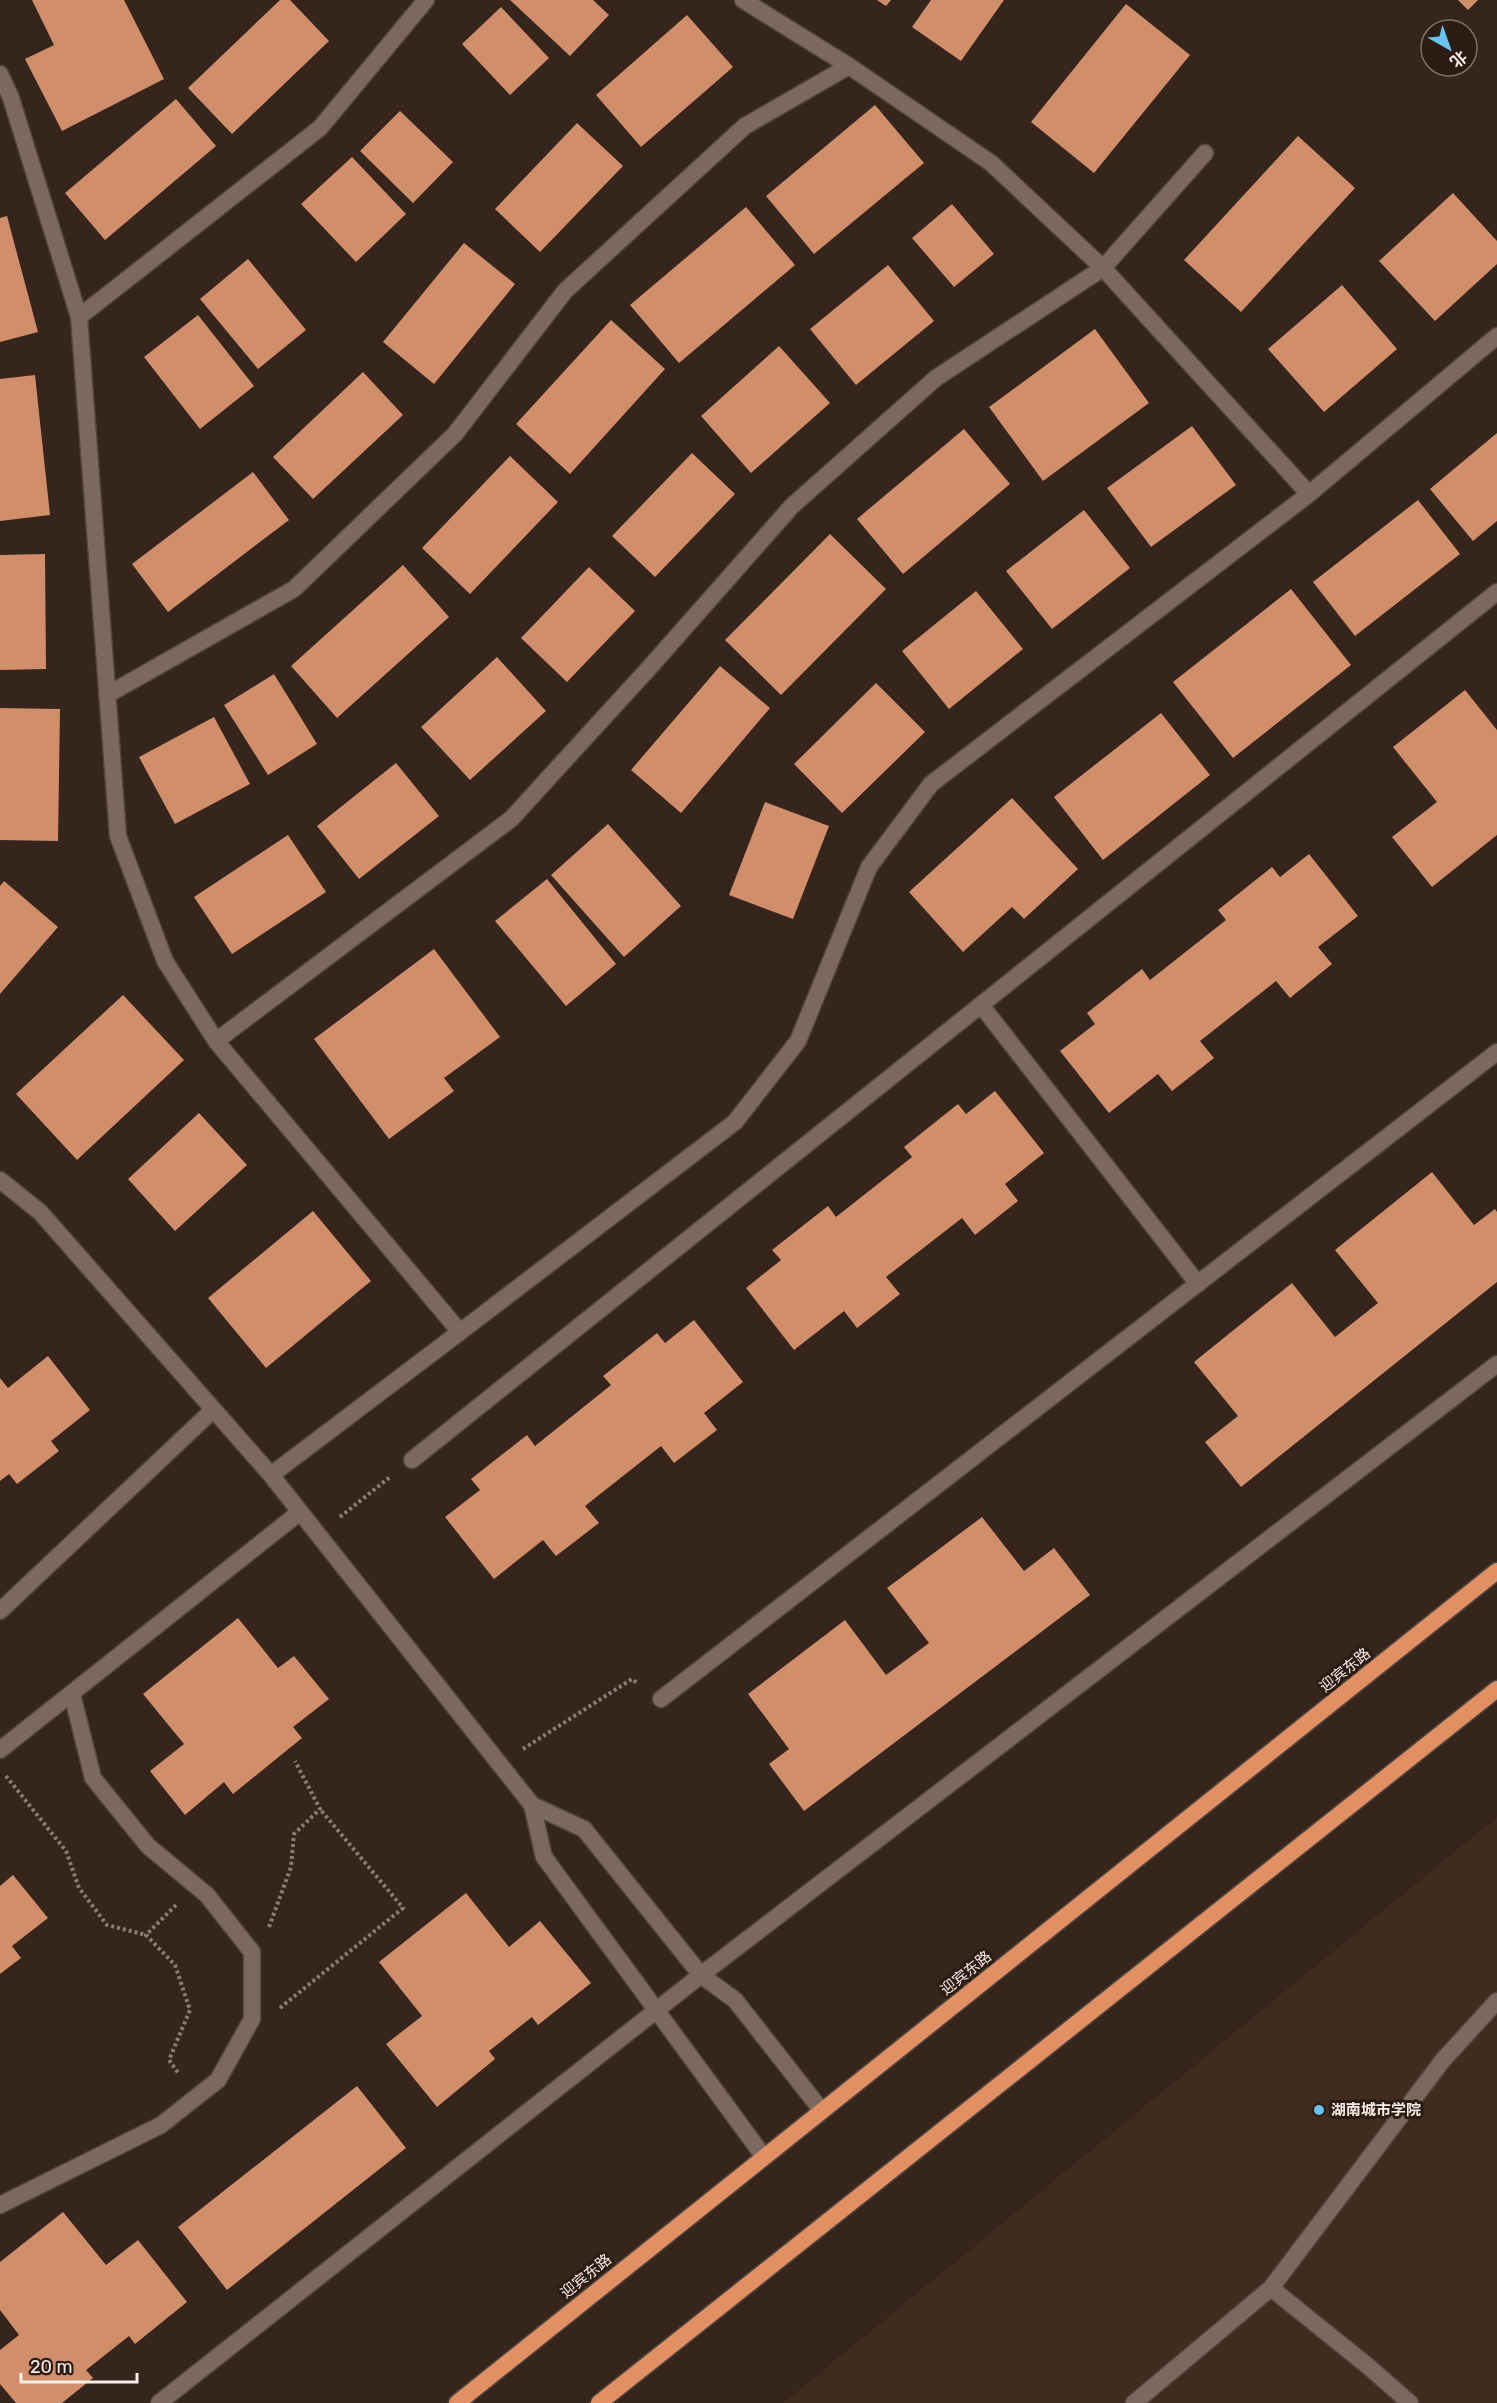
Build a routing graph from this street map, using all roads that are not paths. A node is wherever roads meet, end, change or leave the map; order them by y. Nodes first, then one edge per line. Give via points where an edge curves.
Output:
1 (426, 0) edge
2 (743, 0) edge
3 (849, 66) junction
4 (0, 74) edge
5 (1205, 153) dead end
6 (1103, 268) junction
7 (79, 317) junction
8 (1497, 336) edge
9 (1309, 494) junction
10 (1497, 592) edge
11 (107, 694) junction
12 (981, 1005) junction
13 (216, 1041) junction
14 (1497, 1052) edge
15 (0, 1180) edge
16 (1198, 1284) junction
17 (460, 1332) junction
18 (1497, 1364) edge
19 (213, 1410) junction
20 (412, 1460) road end
21 (271, 1475) junction
22 (300, 1512) junction
23 (1497, 1571) edge
24 (0, 1611) edge
25 (1497, 1689) edge
26 (72, 1694) junction
27 (661, 1699) road end
28 (0, 1750) edge
29 (531, 1805) junction
30 (701, 1975) junction
31 (1497, 2001) edge
32 (657, 2010) junction
33 (822, 2111) junction
34 (764, 2157) junction
35 (0, 2205) edge
36 (1271, 2288) junction
37 (159, 2403) edge
38 (456, 2403) edge
39 (599, 2403) edge
40 (1134, 2403) edge
41 (1410, 2403) edge

1 - 7 street via 320,128
2 - 3 street
3 - 6 street via 992,163
3 - 11 street via 745,126 565,291 455,434 294,589
4 - 7 street via 11,98
5 - 6 street
6 - 9 street
6 - 13 street via 936,378 792,506 511,819
7 - 11 street
8 - 9 street
9 - 17 street via 931,784 869,867 798,1041 735,1122
10 - 12 street
11 - 13 street via 118,836 165,961
12 - 16 street
12 - 20 street
13 - 17 street
14 - 16 street
15 - 19 street via 40,1212
16 - 27 street
17 - 21 street
18 - 30 street
19 - 21 street
19 - 24 street
21 - 22 street
22 - 26 street
22 - 29 street
23 - 33 highway, 迎宾东路
25 - 39 highway
26 - 28 street
26 - 35 street via 93,1778 148,1846 207,1895 252,1953 252,2019 218,2080 161,2125
29 - 30 street via 584,1829
29 - 32 street via 544,1857
30 - 32 street
30 - 33 street via 735,2000
31 - 36 street via 1443,2060
32 - 34 street
32 - 37 street
33 - 34 highway, 迎宾东路
34 - 38 highway, 迎宾东路
36 - 40 street
36 - 41 street

